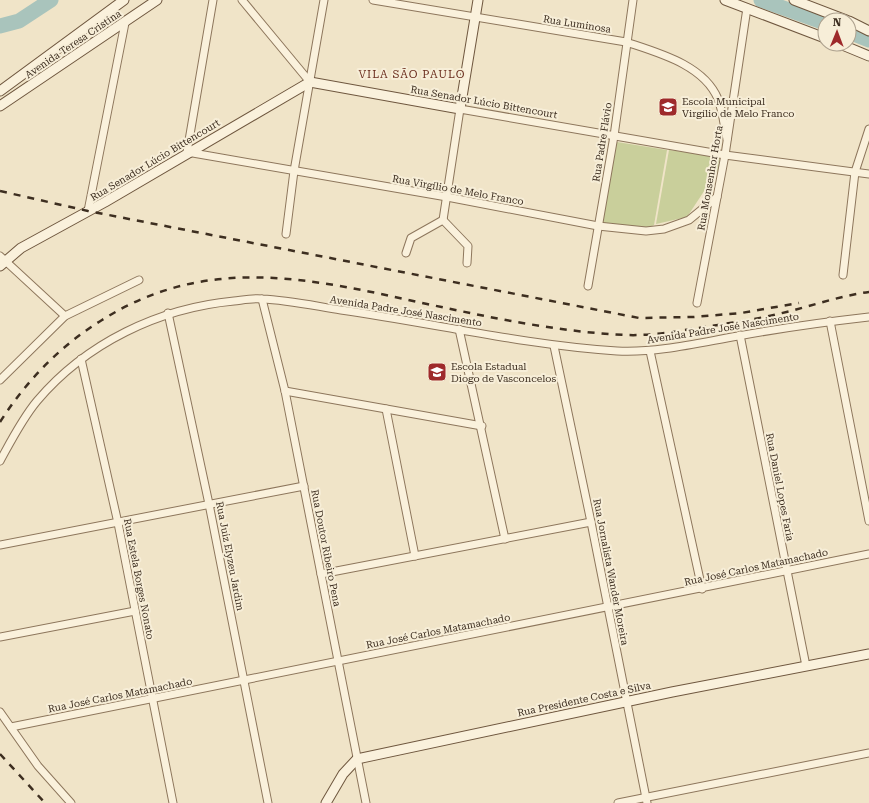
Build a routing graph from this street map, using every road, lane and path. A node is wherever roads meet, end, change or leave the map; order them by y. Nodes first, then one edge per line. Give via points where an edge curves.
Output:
1 (124, 0) edge
2 (157, 0) edge
3 (212, 0) edge
4 (242, 0) edge
5 (324, 0) edge
6 (373, 0) edge
7 (478, 0) edge
8 (633, 0) edge
9 (726, 0) edge
10 (794, 0) edge
11 (747, 8) junction
12 (825, 12) edge
13 (475, 18) junction
14 (125, 23) junction
15 (857, 25) edge
16 (869, 31) edge
17 (817, 35) edge
18 (626, 42) junction
19 (857, 51) edge
20 (869, 56) edge
21 (310, 82) junction
22 (0, 91) edge
23 (0, 106) edge
24 (460, 109) junction
25 (869, 129) edge
26 (614, 136) junction
27 (727, 139) junction
28 (187, 152) junction
29 (725, 155) junction
30 (294, 170) junction
31 (855, 172) junction
32 (869, 174) edge
33 (447, 197) junction
34 (717, 197) junction
35 (88, 211) junction
36 (443, 220) junction
37 (598, 226) junction
38 (286, 234) dead end
39 (406, 253) dead end
40 (2, 261) edge
41 (467, 263) dead end
42 (843, 275) dead end
43 (139, 280) dead end
44 (588, 286) dead end
45 (262, 299) junction
46 (697, 303) dead end
47 (168, 313) junction
48 (65, 316) junction
49 (869, 317) edge
50 (830, 321) junction
51 (459, 329) junction
52 (740, 335) junction
53 (554, 346) junction
54 (650, 351) junction
55 (81, 359) junction
56 (0, 380) edge
57 (285, 391) junction
58 (386, 408) junction
59 (482, 426) junction
60 (0, 462) edge
61 (304, 486) junction
62 (209, 504) junction
63 (869, 521) edge
64 (592, 522) junction
65 (118, 523) junction
66 (505, 539) junction
67 (0, 545) edge
68 (869, 554) edge
69 (415, 556) junction
70 (787, 571) junction
71 (321, 574) junction
72 (702, 589) junction
73 (608, 608) junction
74 (135, 611) junction
75 (0, 637) edge
76 (869, 654) edge
77 (338, 661) junction
78 (806, 666) junction
79 (244, 680) junction
80 (152, 699) junction
81 (627, 702) junction
82 (0, 712) edge
83 (11, 727) junction
84 (869, 753) edge
85 (357, 759) junction
86 (646, 800) edge
87 (72, 803) edge
88 (173, 803) edge
89 (268, 803) edge
90 (326, 803) edge
91 (366, 803) edge
92 (618, 803) edge

1 - 22 street, Avenida Teresa Cristina
2 - 14 street, Avenida Teresa Cristina
3 - 28 street
4 - 21 street
5 - 21 street
6 - 13 street, Rua Luminosa
7 - 13 street
8 - 18 street, Rua Padre Flávio
9 - 11 street
10 - 12 street
11 - 17 street
11 - 27 street, Rua Monsenhor Horta
13 - 18 street, Rua Luminosa
13 - 24 street
14 - 23 street, Avenida Teresa Cristina
14 - 35 street
15 - 16 street
18 - 26 street, Rua Padre Flávio
18 - 27 street, Rua Luminosa via 658,53 694,70 709,83 718,100
19 - 20 street
21 - 24 street, Rua Senador Lúcio Bittencourt
21 - 28 street, Rua Senador Lúcio Bittencourt
21 - 30 street
24 - 26 street, Rua Senador Lúcio Bittencourt
24 - 33 street
25 - 31 street
26 - 29 street, Rua Senador Lúcio Bittencourt
26 - 37 street, Rua Padre Flávio
27 - 29 street, Rua Monsenhor Horta
28 - 30 street, Rua Virgílio de Melo Franco
28 - 35 street, Rua Senador Lúcio Bittencourt
29 - 31 street, Rua Senador Lúcio Bittencourt
29 - 34 street, Rua Monsenhor Horta
30 - 33 street, Rua Virgílio de Melo Franco
30 - 38 street
31 - 32 street, Rua Senador Lúcio Bittencourt
31 - 42 street
33 - 36 street
33 - 37 street, Rua Virgílio de Melo Franco
34 - 37 street, Rua Virgílio de Melo Franco via 689,220 664,229 646,231
34 - 46 street, Rua Monsenhor Horta
35 - 40 street, Rua Senador Lúcio Bittencourt
36 - 39 street via 411,238
36 - 41 street via 468,246
37 - 44 street, Rua Padre Flávio
40 - 48 street
43 - 48 street
45 - 47 street, Avenida Padre José Nascimento via 219,302
45 - 51 street, Avenida Padre José Nascimento
45 - 57 street, Rua Doutor Ribeiro Pena
47 - 55 street, Avenida Padre José Nascimento via 124,332
47 - 62 street, Rua Juiz Elyzeu Jardim
48 - 56 street
49 - 50 street, Avenida Padre José Nascimento
50 - 52 street, Avenida Padre José Nascimento
50 - 63 street
51 - 53 street, Avenida Padre José Nascimento
51 - 59 street
52 - 54 street, Avenida Padre José Nascimento
52 - 70 street, Rua Daniel Lopes Faria
53 - 54 street, Avenida Padre José Nascimento
53 - 64 street, Rua Jornalista Wander Moreira
54 - 72 street
55 - 60 street, Avenida Padre José Nascimento via 36,402
55 - 65 street, Rua Estela Borges Nonato
57 - 58 street
57 - 61 street, Rua Doutor Ribeiro Pena
58 - 59 street
58 - 69 street
59 - 66 street
61 - 62 street
61 - 71 street, Rua Doutor Ribeiro Pena
62 - 65 street
62 - 79 street, Rua Juiz Elyzeu Jardim
64 - 66 street
64 - 73 street, Rua Jornalista Wander Moreira
65 - 67 street
65 - 74 street, Rua Estela Borges Nonato
66 - 69 street
68 - 70 street, Rua José Carlos Matamachado
69 - 71 street
70 - 72 street, Rua José Carlos Matamachado
70 - 78 street, Rua Daniel Lopes Faria
71 - 77 street, Rua Doutor Ribeiro Pena
72 - 73 street, Rua José Carlos Matamachado
73 - 77 street, Rua José Carlos Matamachado
73 - 81 street, Rua Jornalista Wander Moreira
74 - 75 street
74 - 80 street, Rua Estela Borges Nonato
76 - 78 street, Rua Presidente Costa e Silva
77 - 79 street, Rua José Carlos Matamachado
77 - 85 street, Rua Doutor Ribeiro Pena
78 - 81 street, Rua Presidente Costa e Silva
79 - 80 street, Rua José Carlos Matamachado
79 - 89 street, Rua Juiz Elyzeu Jardim
80 - 83 street, Rua José Carlos Matamachado
80 - 88 street, Rua Estela Borges Nonato
81 - 85 street, Rua Presidente Costa e Silva
81 - 86 street, Rua Jornalista Wander Moreira
82 - 83 street
83 - 87 street via 38,766
84 - 86 street
85 - 90 street via 343,774
85 - 91 street, Rua Doutor Ribeiro Pena
86 - 92 street

